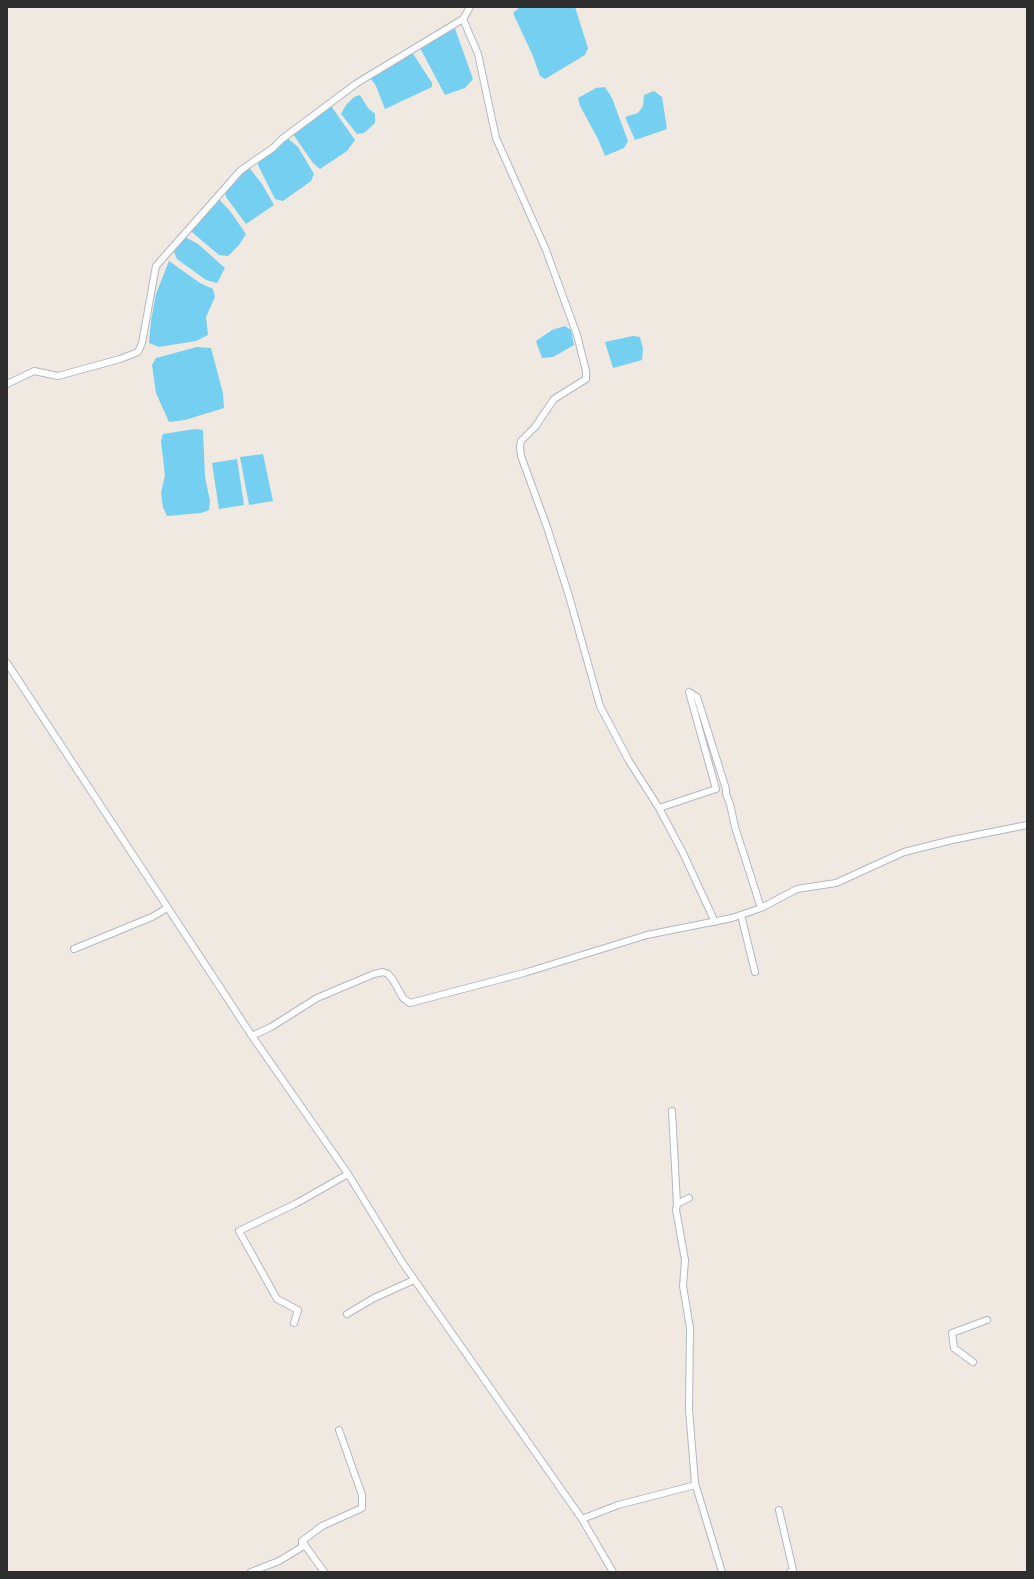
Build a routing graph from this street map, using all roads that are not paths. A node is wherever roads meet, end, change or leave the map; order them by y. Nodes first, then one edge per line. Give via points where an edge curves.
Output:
1 (470, 7) edge
2 (463, 19) junction
3 (7, 384) edge
4 (7, 663) edge
5 (660, 808) junction
6 (1027, 825) edge
7 (167, 908) junction
8 (761, 908) junction
9 (741, 915) junction
10 (715, 922) junction
11 (74, 949) dead end
12 (755, 972) dead end
13 (252, 1036) junction
14 (672, 1111) dead end
15 (348, 1174) junction
16 (689, 1198) dead end
17 (677, 1204) junction
18 (414, 1280) junction
19 (347, 1314) dead end
20 (988, 1320) dead end
21 (294, 1323) dead end
22 (972, 1362) dead end
23 (338, 1430) dead end
24 (695, 1483) junction
25 (779, 1510) dead end
26 (582, 1519) junction
27 (302, 1541) junction
28 (251, 1572) edge
29 (324, 1572) edge
30 (613, 1572) edge
31 (722, 1572) edge
32 (790, 1572) edge

1 - 2 street
2 - 3 street via 356,83 241,170 156,266 142,343 138,352 58,376 34,371
2 - 5 street via 478,54 496,138 546,250 586,371 586,379 554,399 535,427 521,441 521,456 569,596 600,706 629,761
4 - 7 street
5 - 8 street via 716,789 689,692 697,697
5 - 10 street
6 - 8 street via 904,852 836,883 797,889
7 - 11 street via 152,917
7 - 13 street
8 - 9 street
9 - 10 street
9 - 12 street
10 - 13 street via 647,935 524,973 410,1003 402,998 388,974 374,974 317,998
13 - 15 street
14 - 17 street
15 - 18 street
15 - 21 street via 297,1203 239,1231 277,1300 298,1310
16 - 17 street
17 - 24 street via 685,1260 684,1286 690,1328 688,1410
18 - 19 street via 374,1298
18 - 26 street
20 - 22 street via 952,1333 954,1348
23 - 27 street via 362,1495 362,1508 322,1526
24 - 26 street via 692,1486 618,1505
24 - 31 street
25 - 32 street via 793,1570
26 - 30 street
27 - 28 street via 302,1547 278,1561
27 - 29 street

